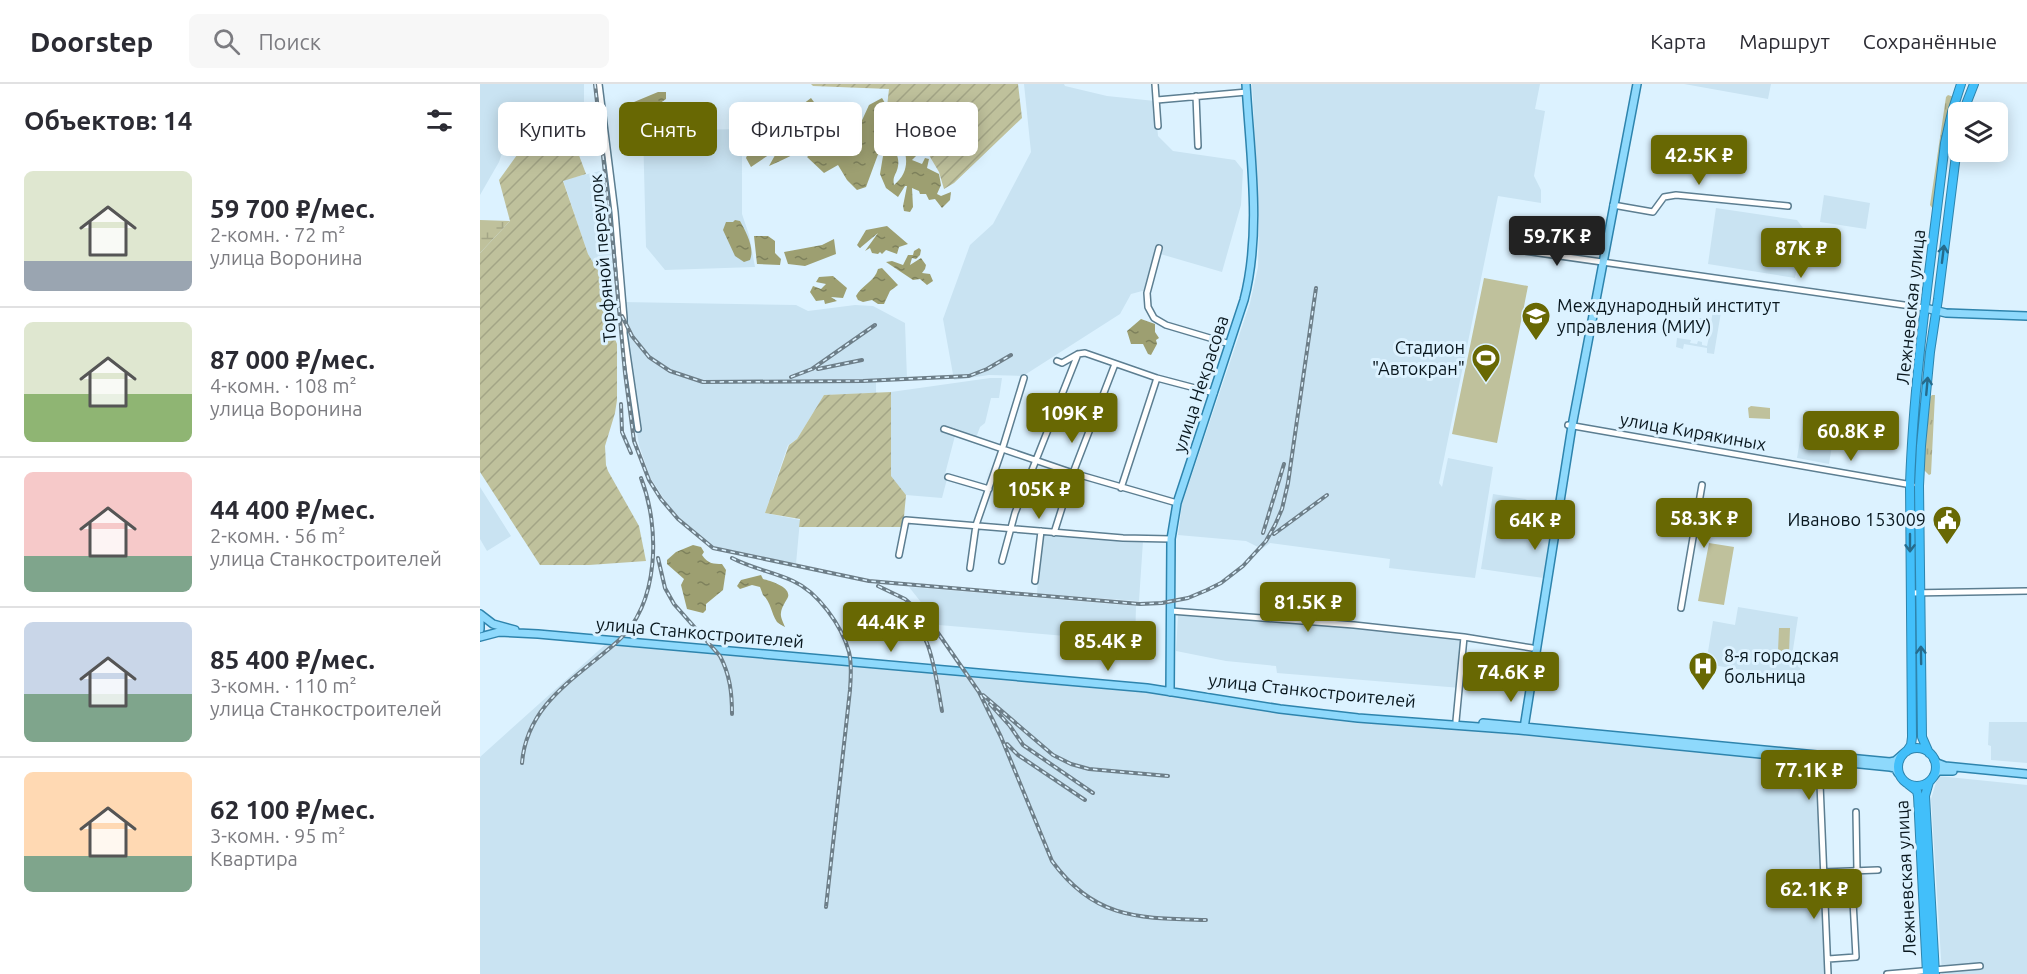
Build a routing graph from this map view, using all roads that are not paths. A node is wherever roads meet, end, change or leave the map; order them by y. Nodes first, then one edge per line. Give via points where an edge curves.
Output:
1 (599, 84) edge
2 (1155, 84) edge
3 (1635, 84) edge
4 (1961, 84) edge
5 (1974, 84) edge
6 (1246, 88) edge
7 (1196, 96) junction
8 (1157, 100) junction
9 (1968, 102) edge
10 (1158, 126) dead end
11 (1197, 146) dead end
12 (1955, 162) edge
13 (1611, 205) junction
14 (1788, 206) dead end
15 (1159, 248) dead end
16 (1518, 250) dead end
17 (1600, 262) junction
18 (1925, 308) junction
19 (1936, 310) junction
20 (2027, 315) edge
21 (1230, 344) junction
22 (1078, 354) junction
23 (1057, 361) dead end
24 (1115, 364) junction
25 (1024, 378) dead end
26 (1157, 378) junction
27 (1214, 393) junction
28 (1570, 425) junction
29 (638, 429) dead end
30 (944, 429) dead end
31 (1002, 450) junction
32 (1035, 460) junction
33 (1074, 473) junction
34 (948, 477) dead end
35 (1910, 484) junction
36 (1701, 485) dead end
37 (1919, 486) junction
38 (1121, 488) junction
39 (989, 489) junction
40 (1177, 504) junction
41 (976, 525) junction
42 (1010, 529) junction
43 (1041, 531) junction
44 (1054, 533) junction
45 (1171, 539) junction
46 (899, 555) dead end
47 (1002, 561) dead end
48 (970, 568) dead end
49 (1035, 581) dead end
50 (2027, 591) edge
51 (1910, 593) junction
52 (1920, 594) junction
53 (1681, 608) dead end
54 (1171, 611) junction
55 (480, 614) edge
56 (480, 619) edge
57 (480, 629) edge
58 (538, 634) junction
59 (480, 637) edge
60 (1464, 637) junction
61 (1534, 648) junction
62 (1170, 690) junction
63 (1456, 721) junction
64 (1522, 728) junction
65 (1905, 753) junction
66 (1932, 756) junction
67 (1819, 760) junction
68 (1898, 773) junction
69 (2027, 776) edge
70 (1932, 779) junction
71 (1908, 784) junction
72 (1856, 812) dead end
73 (1878, 870) dead end
74 (1857, 871) junction
75 (1823, 872) junction
76 (1825, 902) junction
77 (1827, 959) junction
78 (1980, 966) dead end
79 (1930, 972) edge
80 (1828, 974) edge
81 (1887, 974) edge

1 - 29 street, Торфяной переулок via 615,212 624,333
2 - 8 street
3 - 13 main road
4 - 18 highway, Лежневская улица via 1947,129
5 - 9 highway
6 - 7 street
6 - 21 main road, улица Некрасова via 1254,228 1245,300
7 - 8 street
7 - 11 street
8 - 10 street
19 -> 12 highway, Лежневская улица
13 - 14 street via 1653,212 1664,197 1676,195
13 - 17 main road
15 - 21 street via 1147,293 1154,318
16 - 17 street
17 - 18 street
17 - 28 main road
18 - 19 main road
18 - 35 highway, Лежневская улица
19 - 20 main road
37 -> 19 highway, Лежневская улица
21 - 27 main road, улица Некрасова
22 - 23 street via 1062,363
22 - 24 street
22 - 32 street
24 - 26 street
24 - 33 street
25 - 31 street
26 - 27 street
26 - 38 street
27 - 40 main road, улица Некрасова
28 - 35 street, улица Кирякиных
28 - 61 main road
30 - 31 street
31 - 32 street
31 - 39 street
32 - 33 street
32 - 42 street
33 - 38 street
33 - 44 street
34 - 39 street
35 - 37 street, улица Кирякиных
35 -> 51 highway, Лежневская улица
36 - 53 street
37 - 52 highway, Лежневская улица
38 - 40 street
39 - 41 street
40 - 45 main road, улица Некрасова
41 - 42 street
41 - 46 street via 906,520
41 - 48 street
42 - 43 street
42 - 47 street
43 - 44 street
43 - 49 street
44 - 45 street
45 - 54 main road, улица Некрасова
50 - 52 street
51 - 52 street
51 - 65 highway, Лежневская улица via 1912,740
66 -> 52 highway, Лежневская улица via 1922,737
54 - 60 street
54 - 62 main road, улица Некрасова
55 - 58 main road, улица Станкостроителей via 499,626
56 - 57 main road
58 - 59 main road, улица Станкостроителей via 499,632
58 - 62 main road, улица Станкостроителей
60 - 61 street
60 - 63 street
61 - 64 main road
62 - 63 main road, улица Станкостроителей via 1281,706
62 - 64 main road, улица Станкостроителей via 1358,718
63 - 64 main road, улица Станкостроителей
64 - 65 main road, улица Станкостроителей via 1890,762
64 - 67 main road, улица Станкостроителей
65 - 66 highway via 1919,748
65 - 68 highway
66 - 69 main road via 1945,766
66 - 70 highway via 1936,767
67 - 68 main road, улица Станкостроителей via 1890,767
67 - 75 street
68 - 71 highway
69 - 70 main road via 1938,771
70 - 71 highway via 1919,786
70 - 79 highway, Лежневская улица via 1925,796
71 - 79 highway, Лежневская улица via 1918,796
72 - 74 street
73 - 74 street
74 - 75 street
75 - 76 street
76 - 77 street
76 - 77 street via 1853,901 1856,957
77 - 80 street
78 - 79 street
79 - 81 street

